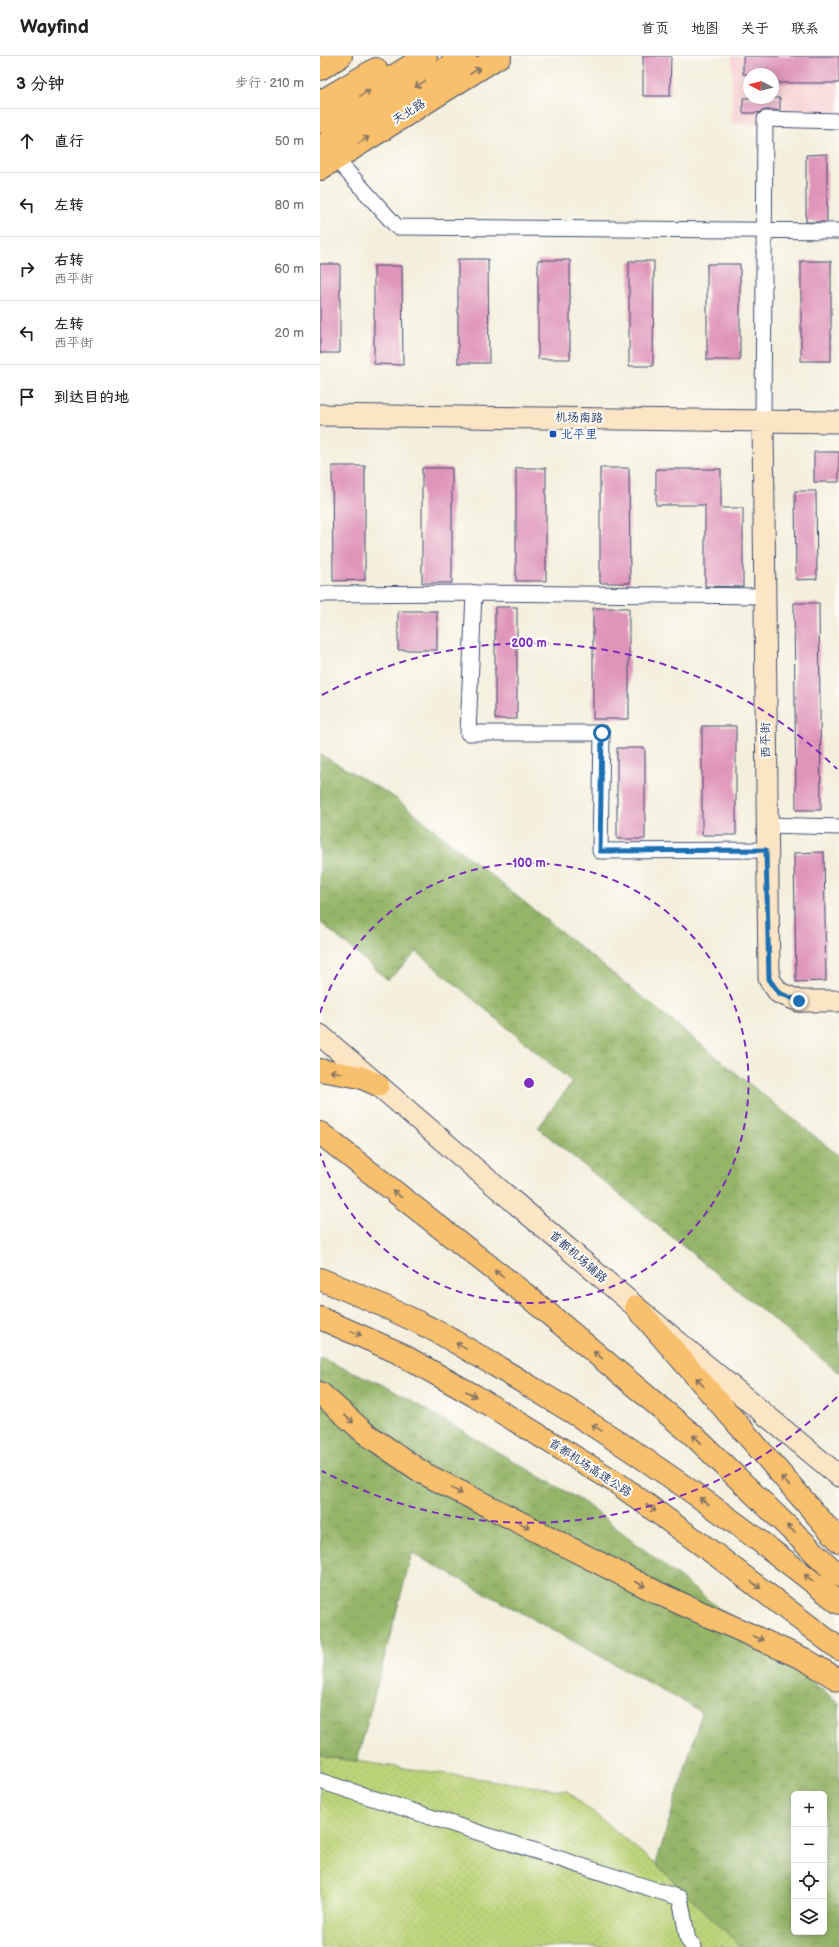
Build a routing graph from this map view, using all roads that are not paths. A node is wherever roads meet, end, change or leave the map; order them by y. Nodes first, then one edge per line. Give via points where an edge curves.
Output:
1 (341, 56) edge
2 (398, 56) edge
3 (426, 56) edge
4 (465, 56) edge
5 (500, 56) edge
6 (320, 69) edge
7 (320, 102) edge
8 (839, 121) edge
9 (320, 122) edge
10 (325, 158) edge
11 (765, 229) junction
12 (839, 231) edge
13 (320, 415) edge
14 (763, 421) junction
15 (839, 422) edge
16 (474, 593) junction
17 (320, 594) edge
18 (764, 596) junction
19 (766, 825) junction
20 (839, 827) edge
21 (766, 850) junction
22 (839, 1001) edge
23 (320, 1035) edge
24 (320, 1070) edge
25 (378, 1085) junction
26 (320, 1133) edge
27 (320, 1279) edge
28 (636, 1307) junction
29 (320, 1318) edge
30 (320, 1393) edge
31 (839, 1476) edge
32 (839, 1541) edge
33 (839, 1576) edge
34 (839, 1603) edge
35 (839, 1649) edge
36 (839, 1680) edge
37 (320, 1780) edge
38 (694, 1947) edge

1 - 6 main road
2 - 7 main road
9 -> 3 main road
4 -> 10 main road, 天北路
10 -> 5 main road, 天北路
8 - 11 street via 765,120
10 - 11 street via 397,227
11 - 12 street
11 - 14 street
13 - 14 street, 机场南路
14 - 15 street, 机场南路
14 - 18 street, 西平街
16 - 17 street
16 - 18 street
16 - 21 street via 468,733 602,733 600,851
18 - 19 street, 西平街
19 - 20 street
19 - 21 street, 西平街
21 - 22 street, 西平街 via 769,979 779,993 799,1001
23 - 25 street, 首都机场辅路
25 -> 24 main road via 360,1077
25 - 28 street, 首都机场辅路
33 -> 26 main road via 694,1436 530,1298
34 -> 27 main road via 696,1494 583,1419 430,1329
28 - 31 street, 首都机场辅路
32 -> 28 main road
29 -> 35 main road, 首都机场高速公路 via 397,1352 475,1396 617,1484
30 -> 36 main road via 365,1433 423,1472 662,1595 804,1659
37 - 38 street via 680,1898 688,1940

